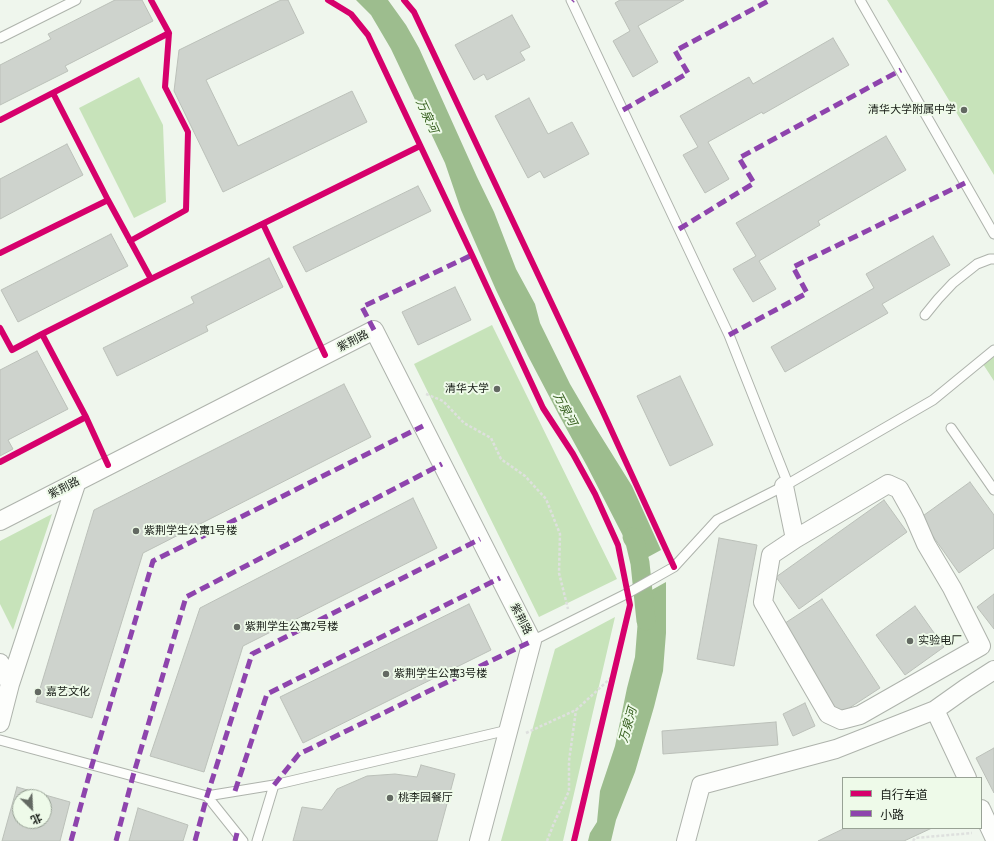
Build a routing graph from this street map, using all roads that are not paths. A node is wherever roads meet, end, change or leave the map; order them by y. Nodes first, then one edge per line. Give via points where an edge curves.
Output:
1 (76, 0) edge
2 (571, 0) edge
3 (860, 0) edge
4 (0, 38) edge
5 (994, 234) edge
6 (994, 260) edge
7 (925, 315) dead end
8 (994, 350) edge
9 (950, 428) dead end
10 (77, 481) junction
11 (786, 485) junction
12 (994, 490) edge
13 (0, 520) edge
14 (795, 539) junction
15 (532, 641) junction
16 (0, 663) edge
17 (994, 670) edge
18 (10, 684) junction
19 (935, 710) junction
20 (0, 723) edge
21 (506, 737) junction
22 (0, 740) edge
23 (967, 777) edge
24 (274, 785) junction
25 (207, 796) junction
26 (982, 811) edge
27 (992, 834) edge
28 (243, 841) edge
29 (257, 841) edge
30 (479, 841) edge
31 (686, 841) edge

1 - 4 lane
2 - 11 lane via 729,336
3 - 5 lane
6 - 7 lane via 977,264 954,283
8 - 11 lane via 933,400
9 - 12 lane
10 - 13 street, 紫荆路
10 - 15 street, 紫荆路 via 374,330
10 - 18 street
11 - 14 street
11 - 15 lane via 717,520 674,567
14 - 14 street via 770,556 763,602 828,714 841,720 860,715 981,646 899,489 888,484
15 - 21 street
16 - 18 street
17 - 19 street
18 - 20 street
19 - 23 street
19 - 31 street via 836,749 701,785
21 - 24 lane
21 - 30 street
22 - 25 lane
24 - 25 lane
24 - 29 lane
25 - 28 lane
26 - 27 street

